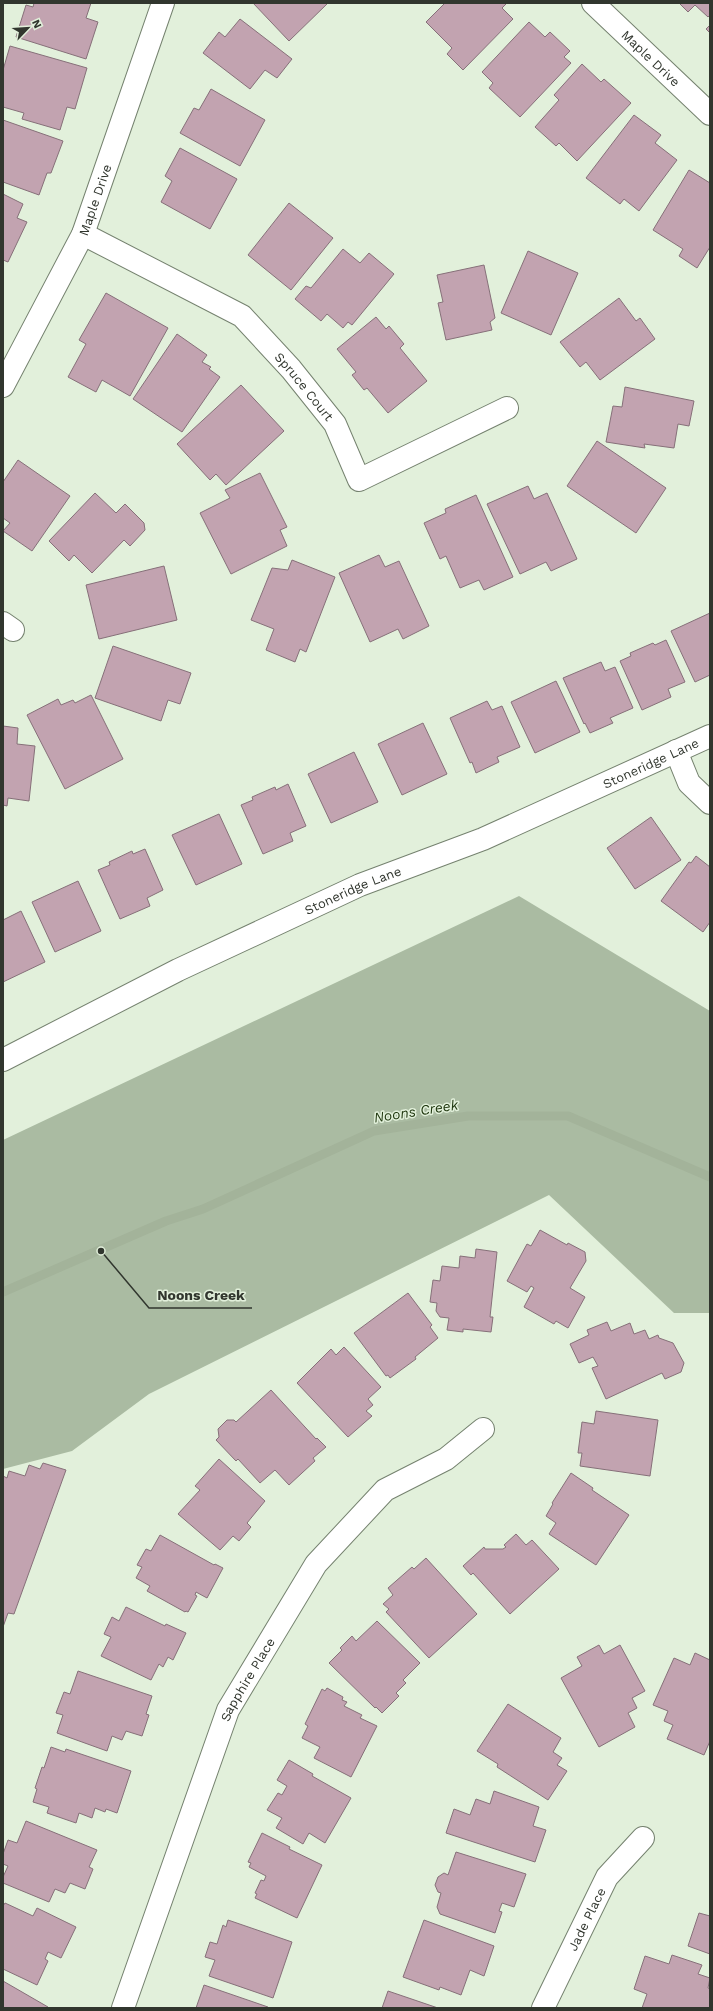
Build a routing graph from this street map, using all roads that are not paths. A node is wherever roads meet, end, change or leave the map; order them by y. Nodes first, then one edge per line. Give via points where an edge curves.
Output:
1 (163, 3) edge
2 (593, 3) edge
3 (710, 114) edge
4 (83, 234) junction
5 (3, 386) edge
6 (507, 408) dead end
7 (710, 736) edge
8 (676, 751) junction
9 (710, 803) edge
10 (3, 1060) edge
11 (483, 1429) dead end
12 (642, 1838) dead end
13 (123, 2008) edge
14 (543, 2008) edge

1 - 4 street, Maple Drive
2 - 3 street, Maple Drive
4 - 5 street, Maple Drive
4 - 6 street, Spruce Court via 242,316 291,369 335,424 359,480
7 - 8 street, Stoneridge Lane
8 - 9 street via 689,783
8 - 10 street, Stoneridge Lane via 483,838 353,888 178,970
11 - 13 street, Sapphire Place via 446,1459 385,1490 316,1564 228,1710
12 - 14 street, Jade Place via 607,1876

